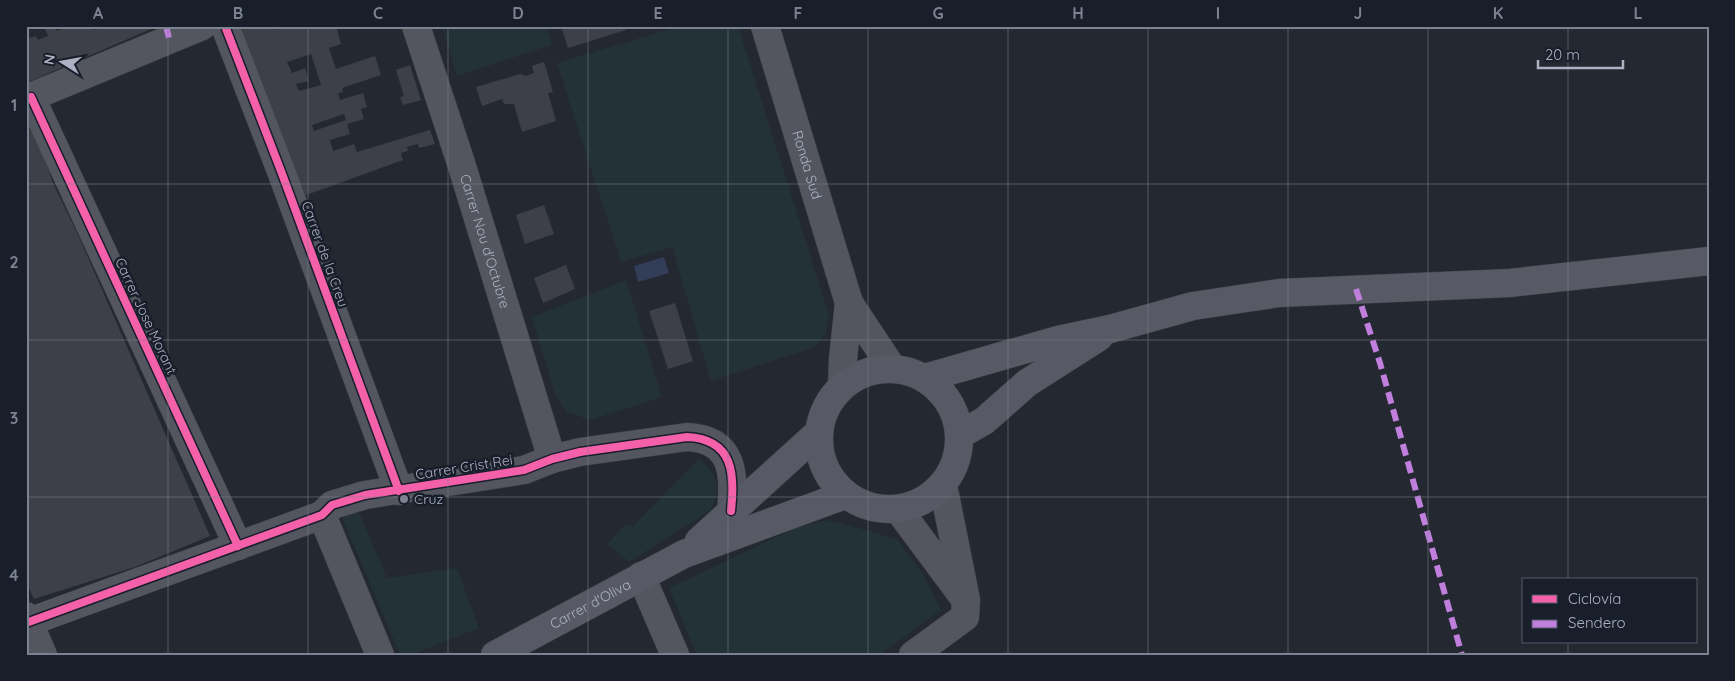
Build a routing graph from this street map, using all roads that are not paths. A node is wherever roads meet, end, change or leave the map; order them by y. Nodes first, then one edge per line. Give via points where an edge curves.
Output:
1 (202, 26) edge
2 (225, 26) edge
3 (416, 26) edge
4 (765, 26) edge
5 (168, 32) edge
6 (29, 98) edge
7 (1709, 261) edge
8 (849, 303) junction
9 (1110, 329) junction
10 (892, 368) junction
11 (925, 378) junction
12 (842, 386) junction
13 (818, 433) junction
14 (959, 435) junction
15 (552, 458) junction
16 (942, 485) junction
17 (399, 490) junction
18 (845, 494) junction
19 (898, 509) junction
20 (731, 511) junction
21 (322, 515) junction
22 (238, 546) junction
23 (684, 554) junction
24 (641, 576) junction
25 (966, 600) junction
26 (27, 620) edge
27 (43, 655) edge
28 (380, 655) edge
29 (495, 655) edge
30 (675, 655) edge
31 (913, 655) edge

1 - 5 street
2 - 17 street, Carrer de la Creu
3 - 15 street, Carrer Nou d'Octubre
4 - 8 street, Ronda Sud
5 - 6 street
6 - 22 street, Carrer Jose Morant
7 - 9 main road via 1510,284 1279,293 1193,306
8 - 10 street
8 - 12 street
9 - 11 main road via 1058,340
9 - 14 main road via 1027,383 984,421
10 - 11 main road
10 - 12 main road via 857,376
11 - 14 main road via 943,393 955,413
12 - 13 main road via 826,407
13 - 18 main road via 820,456 826,470
13 - 20 main road, Carrer d'Oliva
14 - 16 main road via 954,467
15 - 17 street, Carrer Crist Rei via 524,470
15 - 20 street, Carrer Crist Rei via 687,437 700,438 726,455 734,481
16 - 19 main road via 930,497
16 - 25 street
17 - 21 street, Carrer Crist Rei via 365,495 332,505
18 - 19 main road via 870,507
18 - 23 main road, Carrer d'Oliva
19 - 25 street
20 - 23 main road, Carrer d'Oliva
21 - 22 street, Carrer Crist Rei
21 - 28 street
22 - 26 street, Carrer Crist Rei
23 - 24 main road, Carrer d'Oliva
24 - 29 main road, Carrer d'Oliva
24 - 30 street
25 - 31 street via 965,617
26 - 27 street

